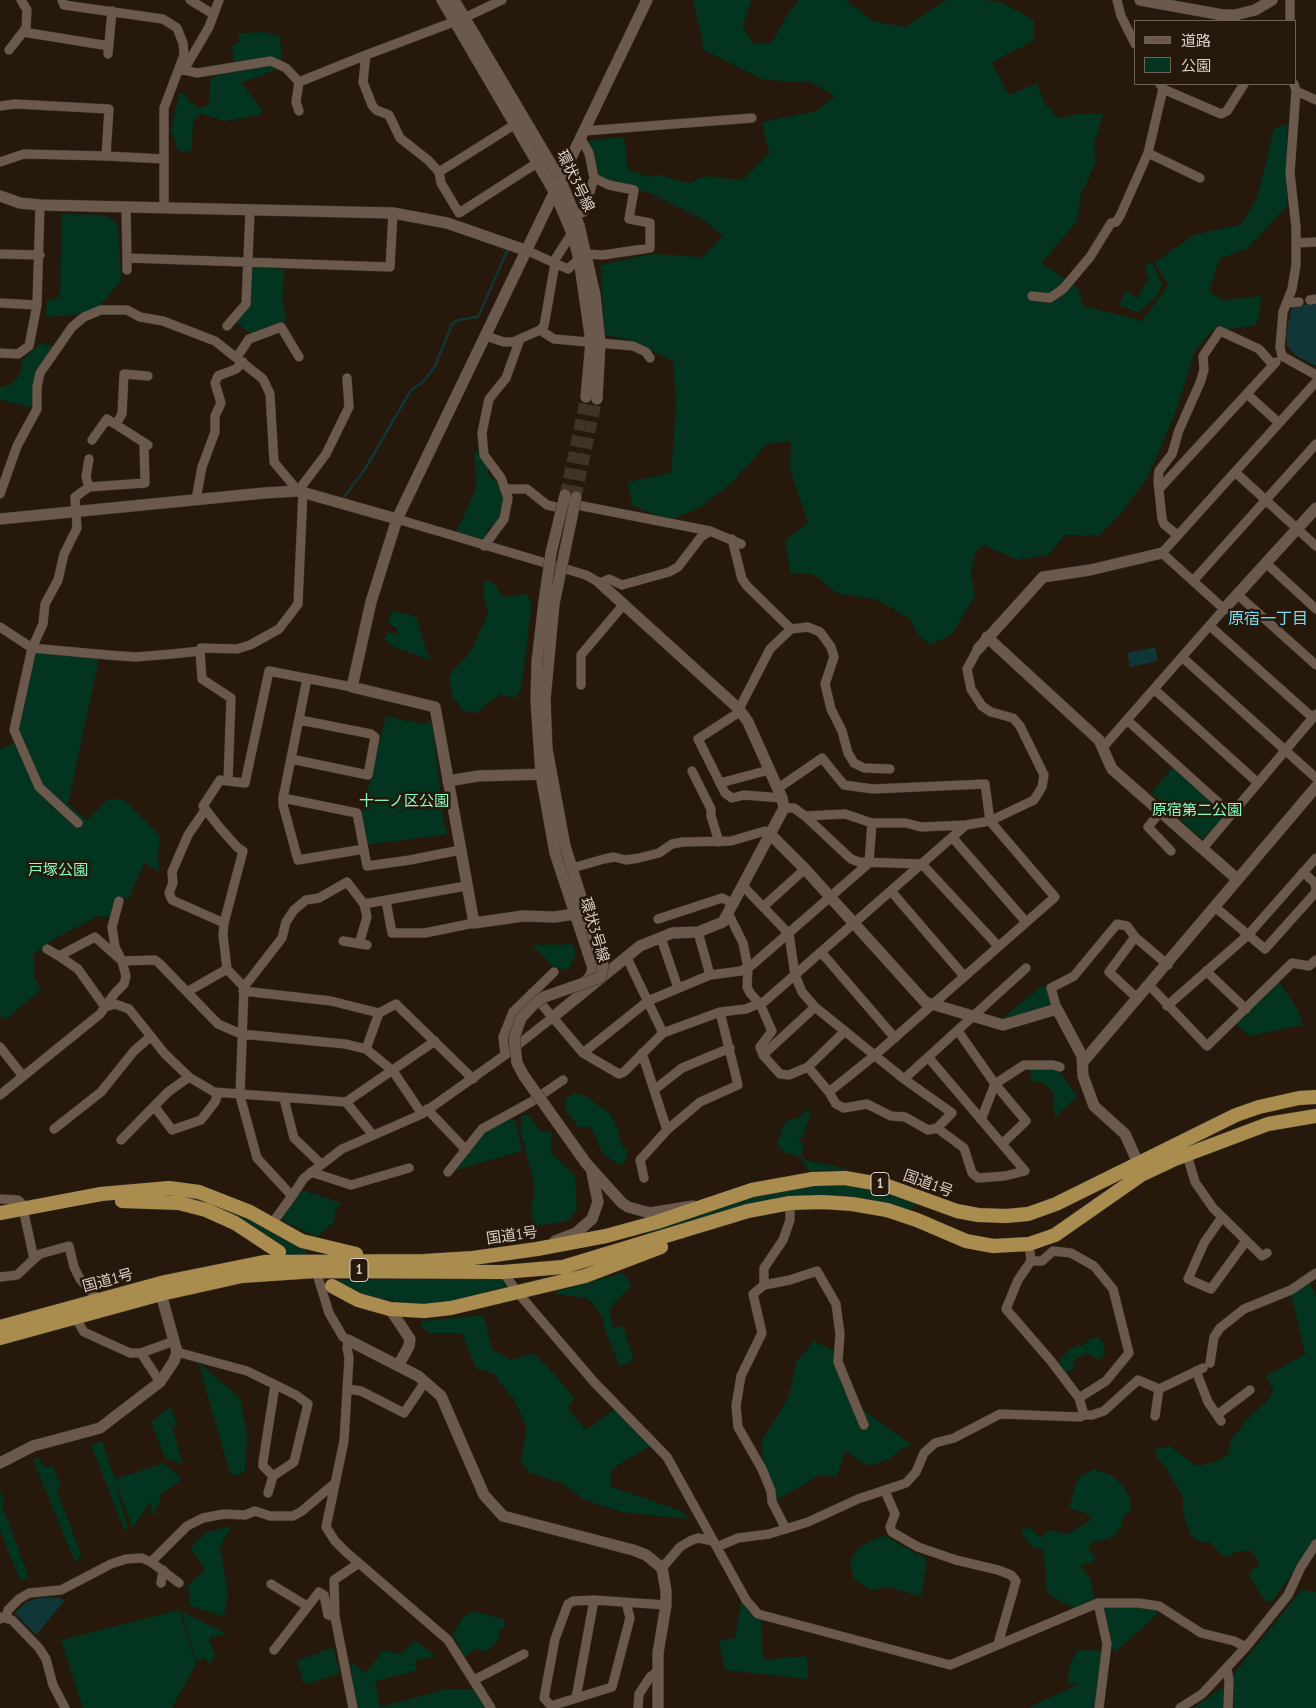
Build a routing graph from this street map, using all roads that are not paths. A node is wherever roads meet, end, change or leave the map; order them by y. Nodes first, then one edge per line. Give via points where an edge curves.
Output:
1 (22, 0) edge
2 (62, 0) edge
3 (190, 0) edge
4 (219, 0) edge
5 (442, 0) edge
6 (454, 0) edge
7 (647, 0) edge
8 (1117, 0) edge
9 (1140, 0) edge
10 (1272, 0) edge
11 (1290, 0) edge
12 (499, 1) edge
13 (112, 11) junction
14 (213, 14) junction
15 (459, 20) junction
16 (1290, 20) edge
17 (23, 32) junction
18 (1134, 42) edge
19 (9, 50) dead end
20 (366, 55) junction
21 (180, 68) junction
22 (299, 82) junction
23 (1243, 85) edge
24 (1161, 86) edge
25 (1295, 87) edge
26 (1316, 100) edge
27 (0, 106) edge
28 (299, 111) dead end
29 (752, 118) dead end
30 (514, 125) junction
31 (583, 135) junction
32 (1148, 153) junction
33 (106, 156) junction
34 (164, 159) junction
35 (0, 162) edge
36 (537, 163) junction
37 (439, 172) junction
38 (594, 178) junction
39 (1200, 178) dead end
40 (561, 181) junction
41 (555, 193) junction
42 (0, 196) edge
43 (40, 205) junction
44 (126, 207) junction
45 (164, 207) junction
46 (250, 212) junction
47 (393, 213) junction
48 (576, 216) junction
49 (572, 232) junction
50 (1316, 242) edge
51 (1297, 243) junction
52 (528, 251) junction
53 (0, 254) edge
54 (40, 254) junction
55 (583, 257) junction
56 (127, 258) junction
57 (248, 262) junction
58 (555, 263) junction
59 (127, 270) dead end
60 (1032, 296) dead end
61 (1299, 302) dead end
62 (0, 303) edge
63 (1287, 303) junction
64 (37, 305) junction
65 (228, 326) dead end
66 (540, 330) junction
67 (486, 336) junction
68 (520, 339) junction
69 (595, 342) junction
70 (0, 353) edge
71 (1282, 356) junction
72 (298, 357) dead end
73 (650, 358) dead end
74 (240, 360) junction
75 (1273, 365) junction
76 (1316, 375) edge
77 (148, 376) dead end
78 (347, 378) dead end
79 (1316, 382) edge
80 (1247, 394) junction
81 (592, 398) tunnel mouth
82 (1279, 423) junction
83 (116, 424) junction
84 (92, 440) dead end
85 (1316, 444) edge
86 (89, 459) dead end
87 (1235, 472) junction
88 (89, 487) junction
89 (1160, 488) junction
90 (505, 489) junction
91 (300, 491) junction
92 (0, 494) edge
93 (570, 496) tunnel mouth
94 (196, 499) junction
95 (1266, 500) junction
96 (1316, 508) edge
97 (76, 512) junction
98 (0, 519) edge
99 (397, 519) junction
100 (1297, 529) junction
101 (710, 531) junction
102 (1176, 536) junction
103 (732, 538) junction
104 (741, 544) dead end
105 (484, 546) junction
106 (1316, 546) edge
107 (1162, 553) junction
108 (1266, 563) junction
109 (1193, 581) junction
110 (600, 583) junction
111 (1238, 595) junction
112 (624, 604) junction
113 (1316, 609) edge
114 (1224, 610) junction
115 (0, 626) edge
116 (1210, 626) junction
117 (791, 630) junction
118 (987, 637) junction
119 (32, 648) junction
120 (978, 649) joint
121 (200, 651) junction
122 (1182, 657) junction
123 (1316, 665) edge
124 (307, 678) junction
125 (581, 685) dead end
126 (352, 687) junction
127 (1154, 689) junction
128 (740, 710) junction
129 (1314, 716) edge
130 (300, 720) junction
131 (1127, 720) junction
132 (1104, 746) junction
133 (1286, 750) junction
134 (291, 758) junction
135 (890, 769) dead end
136 (769, 770) junction
137 (692, 771) dead end
138 (546, 774) junction
139 (1316, 778) edge
140 (228, 781) junction
141 (448, 781) junction
142 (720, 782) junction
143 (1258, 783) junction
144 (1316, 787) edge
145 (284, 798) junction
146 (781, 798) junction
147 (206, 810) junction
148 (1161, 811) junction
149 (1231, 814) junction
150 (804, 816) junction
151 (990, 821) junction
152 (78, 823) dead end
153 (872, 823) junction
154 (966, 825) junction
155 (770, 834) junction
156 (952, 837) junction
157 (719, 842) junction
158 (1202, 848) junction
159 (364, 849) junction
160 (460, 850) junction
161 (1171, 851) dead end
162 (1316, 858) edge
163 (869, 863) junction
164 (922, 864) junction
165 (572, 868) junction
166 (805, 869) junction
167 (1303, 872) junction
168 (1237, 879) junction
169 (466, 886) junction
170 (744, 887) junction
171 (891, 891) junction
172 (1316, 891) edge
173 (831, 897) junction
174 (119, 901) dead end
175 (386, 901) junction
176 (364, 904) junction
177 (734, 904) junction
178 (764, 906) junction
179 (1215, 907) junction
180 (574, 914) junction
181 (729, 915) junction
182 (658, 919) dead end
183 (1026, 922) junction
184 (224, 923) junction
185 (474, 923) junction
186 (855, 923) junction
187 (586, 929) junction
188 (698, 932) junction
189 (788, 934) junction
190 (1248, 935) junction
191 (1135, 937) junction
192 (661, 938) junction
193 (343, 941) dead end
194 (998, 946) junction
195 (47, 949) dead end
196 (821, 952) junction
197 (58, 956) junction
198 (626, 956) junction
199 (1316, 960) edge
200 (122, 961) junction
201 (1168, 965) junction
202 (748, 968) junction
203 (1026, 968) dead end
204 (227, 969) junction
205 (1206, 971) junction
206 (554, 972) dead end
207 (795, 974) junction
208 (710, 975) junction
209 (964, 976) junction
210 (1150, 986) junction
211 (678, 988) junction
212 (244, 989) junction
213 (187, 992) junction
214 (532, 993) junction
215 (1138, 999) junction
216 (648, 1001) junction
217 (760, 1004) junction
218 (932, 1006) junction
219 (1167, 1006) junction
220 (106, 1007) junction
221 (816, 1008) junction
222 (1057, 1009) junction
223 (1246, 1009) junction
224 (720, 1012) junction
225 (379, 1013) junction
226 (973, 1016) junction
227 (553, 1017) junction
228 (958, 1031) junction
229 (845, 1032) junction
230 (664, 1033) junction
231 (241, 1034) junction
232 (150, 1037) junction
233 (895, 1038) junction
234 (435, 1041) junction
235 (0, 1047) edge
236 (730, 1048) junction
237 (366, 1049) junction
238 (583, 1053) junction
239 (642, 1053) junction
240 (763, 1054) junction
241 (505, 1055) junction
242 (876, 1056) junction
243 (928, 1057) junction
244 (1083, 1062) junction
245 (808, 1067) junction
246 (1060, 1067) dead end
247 (393, 1071) junction
248 (22, 1076) junction
249 (189, 1077) junction
250 (474, 1079) junction
251 (904, 1079) junction
252 (563, 1080) dead end
253 (995, 1084) junction
254 (654, 1090) junction
255 (829, 1092) junction
256 (218, 1093) junction
257 (0, 1095) edge
258 (240, 1096) junction
259 (1316, 1097) edge
260 (284, 1099) junction
261 (964, 1101) junction
262 (346, 1102) junction
263 (155, 1107) junction
264 (424, 1112) junction
265 (952, 1113) junction
266 (1316, 1116) edge
267 (981, 1120) junction
268 (937, 1128) junction
269 (54, 1129) dead end
270 (667, 1130) junction
271 (372, 1134) junction
272 (121, 1140) dead end
273 (1002, 1144) junction
274 (466, 1150) junction
275 (1187, 1155) junction
276 (1138, 1163) junction
277 (321, 1164) junction
278 (588, 1166) junction
279 (409, 1168) dead end
280 (312, 1172) junction
281 (448, 1172) dead end
282 (644, 1178) dead end
283 (292, 1196) junction
284 (0, 1199) edge
285 (924, 1201) junction
286 (790, 1203) junction
287 (53, 1204) junction
288 (703, 1206) junction
289 (25, 1209) junction
290 (0, 1213) edge
291 (1222, 1217) junction
292 (718, 1220) junction
293 (917, 1220) junction
294 (271, 1225) junction
295 (1246, 1241) junction
296 (1029, 1244) junction
297 (537, 1249) junction
298 (279, 1252) dead end
299 (1266, 1253) dead end
300 (34, 1259) junction
301 (401, 1261) junction
302 (1031, 1261) junction
303 (316, 1271) junction
304 (503, 1272) junction
305 (1316, 1273) edge
306 (0, 1277) edge
307 (764, 1285) junction
308 (332, 1286) dead end
309 (518, 1293) junction
310 (161, 1294) junction
311 (98, 1300) junction
312 (390, 1309) junction
313 (75, 1317) junction
314 (0, 1327) edge
315 (0, 1338) edge
316 (348, 1340) junction
317 (175, 1346) junction
318 (141, 1353) junction
319 (398, 1366) junction
320 (1203, 1367) junction
321 (160, 1382) junction
322 (425, 1382) junction
323 (275, 1385) junction
324 (348, 1389) junction
325 (1159, 1389) junction
326 (1250, 1390) dead end
327 (1079, 1398) junction
328 (1084, 1415) junction
329 (1155, 1416) dead end
330 (864, 1424) dead end
331 (0, 1463) edge
332 (273, 1476) junction
333 (336, 1483) junction
334 (885, 1491) junction
335 (268, 1493) dead end
336 (786, 1529) junction
337 (715, 1544) junction
338 (1316, 1544) edge
339 (151, 1562) junction
340 (359, 1563) junction
341 (662, 1568) junction
342 (163, 1570) junction
343 (161, 1583) dead end
344 (179, 1583) dead end
345 (271, 1584) dead end
346 (594, 1600) junction
347 (626, 1602) junction
348 (1098, 1603) junction
349 (666, 1605) junction
350 (307, 1606) junction
351 (335, 1617) junction
352 (3, 1619) edge
353 (998, 1644) junction
354 (1246, 1647) junction
355 (274, 1650) dead end
356 (524, 1654) dead end
357 (1227, 1670) junction
358 (658, 1671) junction
359 (474, 1680) junction
360 (576, 1698) junction
361 (65, 1708) edge
362 (353, 1708) edge
363 (491, 1708) edge
364 (638, 1708) edge
365 (658, 1708) edge
366 (1099, 1708) edge
367 (1180, 1708) edge
368 (1228, 1708) edge

1 - 17 street via 27,10
2 - 13 street via 64,5
3 - 14 street
4 - 14 street
5 - 15 street, 環状3号線
6 - 15 street, 環状3号線
7 - 31 street
8 - 18 street
9 - 10 street via 1223,15 1254,10
11 - 16 street
12 - 15 street
13 - 17 street via 109,50
13 - 21 street via 164,19 177,28 184,55
14 - 21 street via 188,63
15 - 20 street
15 - 30 street, 環状3号線
15 - 40 street, 環状3号線
17 - 19 street
20 - 22 street
20 - 37 street via 363,82 372,105 389,115 400,138
21 - 22 street via 197,73 271,61 286,68
21 - 34 street via 164,108
22 - 28 street via 296,102
23 - 24 street via 1227,111 1221,114
24 - 32 street
25 - 26 street
25 - 51 street via 1290,173
27 - 33 street via 15,104 109,110
29 - 31 street
30 - 36 street, 環状3号線
30 - 37 street
31 - 38 street
31 - 40 street
32 - 39 street
32 - 60 street via 1120,216 1111,223 1090,257 1063,289 1050,298
33 - 34 street
33 - 35 street via 24,154
34 - 45 street
36 - 37 street via 459,213 441,183
36 - 41 street, 環状3号線
38 - 48 street via 584,212
38 - 55 street via 634,190 629,219 650,223 650,248
40 - 41 street
40 - 48 street, 環状3号線
41 - 49 street, 環状3号線
41 - 52 street
42 - 43 street
43 - 44 street
43 - 54 street
44 - 45 street
44 - 56 street
45 - 46 street
46 - 47 street
46 - 57 street
47 - 52 street via 447,223
47 - 57 street via 390,266
48 - 55 street, 環状3号線
49 - 55 street, 環状3号線
49 - 58 street
50 - 51 street
51 - 63 street via 1296,265
52 - 58 street
52 - 67 street
53 - 54 street
54 - 64 street
55 - 58 street via 568,269
55 - 69 street, 環状3号線
56 - 57 street
56 - 59 street
57 - 65 street via 246,304
58 - 66 street via 544,326
61 - 63 street
62 - 64 street
63 - 71 street via 1280,333
64 - 70 street via 29,346 18,354
66 - 68 street
66 - 69 street via 554,339
67 - 68 street via 504,342
67 - 99 street
68 - 90 street via 506,378 490,400 482,433 484,455
69 - 73 street via 640,348
69 - 81 street, 環状3号線
71 - 75 street
71 - 76 street
72 - 74 street via 281,327 249,339
74 - 91 street via 267,386 274,462
74 - 92 street via 215,341 127,310 101,310 84,317 65,334 58,350 40,374 37,409 17,446
74 - 94 street via 236,369 218,376 215,383 221,403 215,416 215,432 202,467
75 - 80 street
75 - 89 street via 1259,349 1220,331 1203,356 1204,370 1200,382 1192,395 1172,454 1159,471
77 - 83 street via 124,374 122,414
78 - 91 street via 349,407 326,454
79 - 82 street
80 - 82 street
80 - 89 street
82 - 87 street
83 - 84 street via 107,419
83 - 88 street via 147,445 145,483
85 - 95 street
86 - 88 street via 86,477
87 - 95 street
87 - 102 street
88 - 97 street via 75,497
89 - 102 street via 1162,519
90 - 101 street via 527,489 547,505 560,508 572,504
90 - 105 street via 508,498 504,519
91 - 94 street
91 - 99 street
91 - 121 street via 300,592 292,614 278,630 250,645 237,649 201,648
93 - 138 street, 環状3号線, bridge via 551,553 549,603 537,662 536,701
94 - 97 street
95 - 100 street
95 - 109 street
96 - 100 street
97 - 98 street
97 - 119 street via 77,528 64,554 58,580 45,604 40,631
99 - 105 street
99 - 126 street via 371,602
100 - 106 street
100 - 108 street
101 - 103 street
101 - 110 street via 701,537 678,567 669,572 622,585 608,579
102 - 107 street
103 - 104 street
103 - 117 street via 746,586
105 - 110 street via 586,575
107 - 109 street
107 - 118 street via 1043,577
108 - 111 street
108 - 113 street
109 - 114 street
110 - 112 street
111 - 114 street
111 - 123 street
112 - 125 street via 581,655
112 - 128 street
114 - 116 street
115 - 119 street
116 - 122 street
116 - 129 street
117 - 128 street via 770,649
117 - 135 street via 808,627 820,632 831,647 834,657 825,684 831,709 854,763 864,768
118 - 120 street
118 - 132 street
119 - 121 street via 135,657
119 - 152 street via 14,730 39,787
120 - 151 street via 967,669 971,689 982,706 1017,722 1044,775 1042,787 1034,800
121 - 140 street via 202,679 231,698
122 - 127 street
122 - 133 street
124 - 126 street
124 - 130 street
124 - 140 street via 269,671 245,783
126 - 141 street via 435,707
127 - 131 street
127 - 143 street
128 - 136 street
128 - 142 street via 698,739
129 - 133 street
130 - 134 street
130 - 134 street via 375,737 368,775
131 - 132 street
131 - 149 street
132 - 148 street via 1112,768
133 - 139 street
133 - 143 street
134 - 145 street
136 - 142 street
136 - 146 street
137 - 157 street via 711,808
138 - 141 street via 478,776
138 - 165 street, 環状3号線
138 - 180 street, 環状3号線 via 555,853
140 - 147 street via 218,782 203,806
141 - 160 street
142 - 146 street via 725,793 732,798 744,795
143 - 149 street
144 - 168 street
145 - 159 street via 357,813
145 - 159 street via 298,860
146 - 150 street
146 - 151 street via 822,758 844,785 873,789 985,784
146 - 155 street
147 - 184 street via 244,851
147 - 184 street via 188,835 172,872 173,883 169,893 172,900
148 - 158 street
148 - 161 street via 1148,827
149 - 158 street
150 - 153 street via 845,814
150 - 163 street via 850,859
151 - 154 street
151 - 183 street via 1055,897
153 - 154 street via 906,823 921,827
153 - 163 street
154 - 156 street
155 - 157 street via 766,831
155 - 166 street
155 - 170 street
156 - 164 street
156 - 183 street
157 - 165 street via 683,842 639,858 604,859
158 - 168 street
159 - 160 street via 367,866
160 - 169 street
162 - 167 street
163 - 164 street
163 - 173 street
164 - 171 street
164 - 194 street
165 - 187 street, 環状3号線
166 - 173 street
166 - 178 street
167 - 172 street via 1315,884
167 - 190 street
168 - 179 street
169 - 175 street
169 - 185 street
170 - 177 street
170 - 178 street
171 - 186 street
171 - 209 street
172 - 190 street via 1265,949
173 - 186 street
173 - 189 street
174 - 200 street via 112,927
175 - 176 street
175 - 185 street via 392,933 425,933
176 - 193 street via 367,917 363,944
176 - 212 street via 347,882 319,898 306,900 294,910 286,922 282,938
177 - 181 street
177 - 182 street via 722,898
178 - 189 street
179 - 190 street
179 - 201 street
180 - 185 street via 523,916
180 - 187 street, 環状3号線
181 - 188 street via 724,922
181 - 202 street via 743,943
183 - 194 street
184 - 204 street
186 - 196 street
186 - 218 street
187 - 278 street, 環状3号線, bridge via 603,971 596,980 534,1004 521,1018 514,1038 517,1063 524,1076
188 - 192 street via 672,933
188 - 208 street
189 - 202 street
189 - 207 street
190 - 205 street
191 - 201 street
191 - 215 street via 1109,972
191 - 222 street via 1126,926 1118,924 1074,976 1051,988
192 - 198 street
192 - 211 street
194 - 209 street
195 - 197 street
196 - 207 street
196 - 233 street
197 - 200 street via 95,937
197 - 220 street via 78,969
198 - 216 street
198 - 227 street
199 - 223 street via 1309,966 1292,964
200 - 213 street via 155,960
200 - 220 street via 126,976 124,984
201 - 210 street
202 - 208 street
202 - 217 street via 747,987
203 - 226 street
204 - 212 street
204 - 213 street
205 - 219 street
205 - 223 street
206 - 214 street
207 - 217 street
207 - 221 street via 802,992
208 - 211 street
209 - 218 street
210 - 215 street
210 - 219 street
211 - 216 street
212 - 225 street via 331,1001
212 - 231 street
213 - 231 street via 218,1024
214 - 227 street
214 - 241 street via 513,1012 506,1027 503,1037
215 - 244 street
216 - 230 street
216 - 238 street
217 - 224 street
217 - 240 street via 772,1031 760,1047
218 - 226 street
218 - 233 street
219 - 223 street via 1207,1046
220 - 232 street via 115,1004 129,1009
220 - 248 street
221 - 229 street
221 - 240 street
222 - 226 street via 1003,1025
222 - 244 street via 1079,1048
224 - 230 street
224 - 236 street
225 - 234 street via 396,1004
225 - 237 street
226 - 228 street
227 - 238 street
227 - 241 street
228 - 243 street
228 - 253 street
229 - 242 street
229 - 245 street
230 - 239 street
231 - 237 street via 346,1044
231 - 258 street
232 - 249 street
232 - 269 street via 134,1051 101,1092
233 - 242 street
234 - 247 street
234 - 250 street
235 - 248 street
236 - 254 street via 682,1068
236 - 270 street via 738,1085 700,1102
237 - 247 street
238 - 239 street via 619,1074
239 - 254 street
240 - 245 street via 780,1074 789,1075
241 - 250 street
242 - 251 street
242 - 255 street
243 - 251 street
243 - 261 street
244 - 276 street via 1094,1106 1125,1134
245 - 255 street
246 - 253 street via 1024,1065
247 - 262 street
247 - 264 street
248 - 257 street
249 - 256 street
249 - 263 street via 168,1092
250 - 264 street
251 - 265 street
252 - 274 street via 482,1129
253 - 267 street
253 - 273 street via 1026,1122
254 - 270 street
255 - 268 street via 836,1104 844,1108 866,1104 891,1116 905,1117 928,1130
256 - 258 street
256 - 263 street via 201,1120 172,1130
258 - 260 street
258 - 283 street via 257,1158
259 - 276 highway, 国道1号 / 1 via 1258,1107 1236,1115
260 - 262 street
260 - 277 street via 294,1138
261 - 265 street
261 - 267 street
262 - 271 street
263 - 272 street
264 - 271 street via 398,1126
264 - 274 street
265 - 268 street
266 - 275 highway, 国道1号 / 1 via 1268,1124
267 - 273 street
268 - 273 street via 964,1148 972,1173 978,1178 1025,1171
270 - 282 street via 640,1160
271 - 277 street
274 - 281 street
275 - 291 street via 1195,1182
275 - 296 highway, 国道1号 / 1 via 1141,1175 1055,1235
276 - 285 highway, 国道1号 / 1 via 1056,1204 1028,1214 978,1215
277 - 280 street
278 - 288 street via 622,1203 637,1210 650,1213
278 - 297 street via 598,1202 592,1219 576,1233
279 - 280 street via 351,1185
280 - 283 street
283 - 294 street
284 - 289 street via 18,1200
285 - 288 highway, 国道1号 / 1 via 885,1185 859,1179 813,1179 752,1190
285 - 293 highway
286 - 292 highway, 国道1号 / 1
286 - 293 highway, 国道1号 / 1 via 852,1204 887,1210
286 - 307 street via 790,1220 783,1240 764,1268
287 - 289 highway, 1
287 - 294 highway, 1 via 102,1194 169,1188 224,1200
287 - 298 highway, 1 via 134,1200 179,1204 206,1210 235,1223
288 - 297 highway, 国道1号 / 1 via 626,1231
289 - 290 highway, 1
289 - 300 street
291 - 295 street
291 - 295 street via 1204,1243 1188,1278 1211,1289
292 - 304 highway, 国道1号 / 1 via 574,1265
292 - 309 highway, 国道1号 / 1 via 614,1267
293 - 296 highway, 国道1号 / 1 via 966,1241 993,1246
294 - 301 highway, 1 via 318,1246
295 - 299 street via 1262,1256
296 - 302 street
297 - 301 highway, 国道1号 / 1 via 473,1258
300 - 306 street via 17,1274
300 - 311 street via 40,1254 69,1246 80,1280
301 - 311 highway, 国道1号 / 1 via 264,1262 165,1282
302 - 327 street via 1018,1280 1006,1309
302 - 327 street via 1042,1262 1053,1251 1071,1253 1094,1266 1113,1289 1129,1353 1106,1381
303 - 304 highway, 国道1号 / 1
303 - 310 highway, 国道1号 / 1 via 242,1276
303 - 316 street via 329,1313
304 - 309 street
305 - 320 street via 1291,1290 1244,1309 1226,1323 1214,1337
307 - 330 street via 817,1271 836,1304 840,1334 838,1362
307 - 336 street via 753,1294 762,1333 741,1376 738,1427 762,1469 772,1502
308 - 312 highway, 国道1号 / 1 via 358,1300
309 - 312 highway, 国道1号 / 1 via 451,1308 424,1311
309 - 337 street via 594,1382 667,1457
310 - 313 highway, 国道1号 / 1
310 - 317 street
311 - 314 highway, 国道1号 / 1
312 - 319 street via 410,1340
313 - 315 highway, 国道1号 / 1
313 - 318 street via 84,1332 130,1353
316 - 319 street
316 - 324 street
317 - 318 street
317 - 321 street via 174,1361
317 - 323 street via 247,1371
318 - 321 street
319 - 322 street
320 - 325 street
320 - 326 street via 1219,1418
321 - 331 street via 100,1428 33,1446
322 - 324 street via 404,1413 361,1391
322 - 341 street via 441,1396 484,1495 503,1516 633,1550 646,1555
323 - 332 street via 263,1466
323 - 332 street via 308,1404 294,1462
324 - 333 street via 344,1441
325 - 328 street via 1138,1380 1104,1411
325 - 329 street
327 - 328 street
328 - 334 street via 1000,1414 954,1438 935,1443 924,1453 916,1472 906,1484
332 - 335 street
333 - 339 street via 293,1516 270,1516 255,1511 246,1515 224,1514 203,1518 187,1526
333 - 340 street via 326,1527 335,1541
334 - 336 street
334 - 353 street via 895,1514 890,1527 892,1532 918,1547 998,1570 1011,1575 1016,1581
336 - 337 street
337 - 341 street via 698,1538 690,1541
337 - 353 street via 746,1600 758,1614 950,1665
338 - 354 street via 1288,1595
339 - 342 street
339 - 352 street via 142,1558 126,1559 61,1590 29,1593 18,1599
340 - 351 street via 334,1580
340 - 359 street via 448,1640
341 - 349 street
342 - 343 street
342 - 344 street
345 - 350 street
346 - 347 street
346 - 360 street
346 - 360 street via 568,1604 556,1638 544,1698 552,1706
347 - 349 street
347 - 360 street via 630,1618 612,1687
348 - 353 street
348 - 354 street via 1159,1606 1201,1633
348 - 366 street via 1107,1644
349 - 358 street
350 - 351 street via 319,1592 324,1595 328,1614
350 - 355 street
351 - 362 street
352 - 361 street via 12,1620 39,1647
354 - 357 street
356 - 359 street
357 - 367 street via 1202,1694
357 - 368 street
358 - 364 street via 639,1694
358 - 365 street
359 - 363 street

